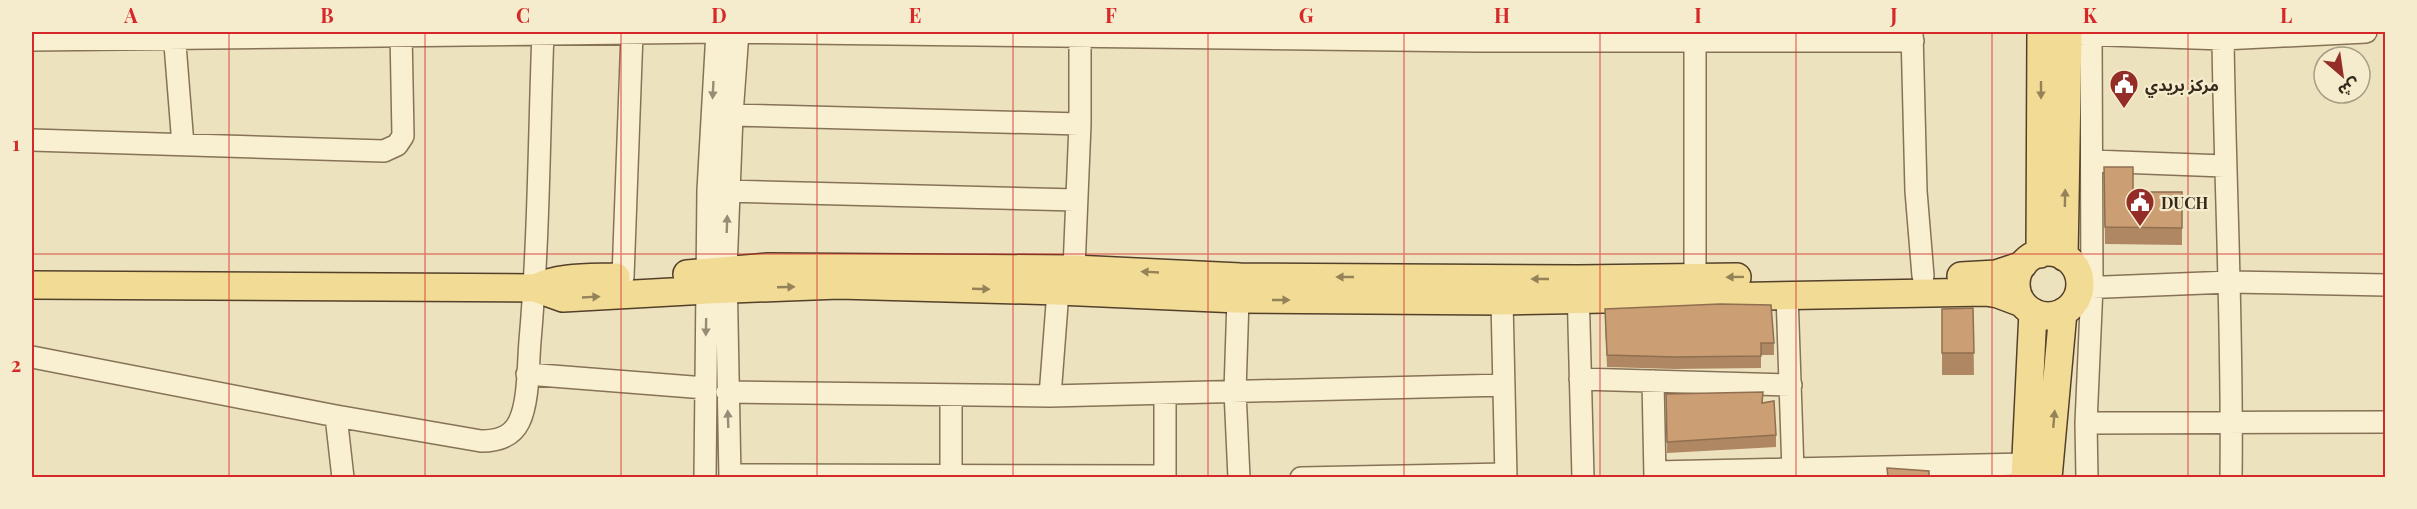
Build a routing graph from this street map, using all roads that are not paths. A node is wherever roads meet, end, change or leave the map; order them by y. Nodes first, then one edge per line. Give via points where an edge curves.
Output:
1 (717, 32) edge
2 (738, 32) edge
3 (2041, 32) edge
4 (2366, 32) edge
5 (401, 33) edge
6 (543, 33) edge
7 (632, 33) junction
8 (911, 33) edge
9 (994, 33) edge
10 (2079, 33) edge
11 (174, 34) edge
12 (1080, 34) edge
13 (1476, 36) edge
14 (1695, 36) edge
15 (1912, 36) edge
16 (2223, 39) junction
17 (32, 40) edge
18 (732, 115) junction
19 (1080, 124) junction
20 (32, 140) edge
21 (183, 145) junction
22 (2093, 161) junction
23 (2224, 166) junction
24 (728, 191) junction
25 (1076, 200) junction
26 (2042, 258) junction
27 (1074, 269) junction
28 (1923, 276) junction
29 (623, 277) junction
30 (1695, 278) junction
31 (716, 281) junction
32 (2230, 282) junction
33 (32, 285) edge
34 (2385, 285) edge
35 (2086, 287) junction
36 (535, 288) junction
37 (1578, 290) junction
38 (1058, 291) junction
39 (1787, 294) junction
40 (1238, 299) junction
41 (1502, 301) junction
42 (2028, 308) junction
43 (2063, 312) junction
44 (32, 357) edge
45 (527, 374) junction
46 (1580, 379) junction
47 (1653, 381) junction
48 (1504, 386) junction
49 (1791, 386) junction
50 (705, 388) junction
51 (727, 392) junction
52 (1235, 392) junction
53 (1165, 393) junction
54 (951, 396) junction
55 (1050, 396) junction
56 (336, 416) junction
57 (2232, 421) junction
58 (2385, 422) edge
59 (2086, 423) junction
60 (1793, 471) junction
61 (2033, 473) edge
62 (1655, 475) edge
63 (730, 476) edge
64 (1506, 476) edge
65 (343, 477) edge
66 (705, 477) edge
67 (951, 477) edge
68 (1165, 477) edge
69 (1239, 477) edge
70 (1301, 477) edge
71 (1583, 477) edge
72 (2087, 477) edge
73 (2231, 477) edge

1 - 2 street
1 - 7 street
1 -> 31 street via 708,190
2 - 8 street
2 - 18 street
3 -> 26 main road
4 - 16 street
5 - 6 street
5 - 11 street
5 - 21 street via 403,136 397,145 384,151
6 - 7 street
6 - 36 street
7 - 29 street
8 - 9 street
9 - 12 street
10 - 16 street
10 - 22 street
26 -> 10 main road
11 - 17 street
11 - 21 street
12 - 13 street
12 - 19 street
13 - 14 street
14 - 15 street
14 - 30 street
15 - 28 street via 1916,191
16 - 23 street
18 - 19 street
18 - 24 street
19 - 25 street
20 - 21 street
22 - 23 street
22 - 35 street
23 - 32 street
24 - 25 street
31 -> 24 street
25 - 27 street
26 - 28 main road via 1984,276
26 - 35 main road via 2077,271
26 - 42 main road via 2016,280 2018,296
27 - 31 main road via 768,267
37 -> 27 main road
28 -> 30 main road
29 - 31 main road
29 - 36 main road via 562,279
30 - 37 main road
36 -> 31 main road via 563,298
31 -> 38 main road
31 -> 50 street
31 - 51 street
32 - 34 street
32 - 35 street
32 - 57 street
33 - 36 main road
35 - 43 main road
35 - 59 street
36 - 45 street
37 - 39 main road
37 - 41 main road
37 - 46 street
38 - 40 main road
38 - 55 street
39 - 42 main road via 1986,292 2011,297
39 - 49 street
40 -> 41 main road
40 - 52 street
41 - 48 street
42 - 43 main road via 2048,316
42 - 61 main road
61 -> 43 main road
44 - 56 street
45 - 50 street
45 - 56 street via 519,423 503,438 492,441
46 - 47 street
46 - 71 street
47 - 49 street
47 - 62 street
48 - 52 street
48 - 64 street
49 - 60 street
50 - 66 street
51 - 54 street
63 -> 51 street
52 - 53 street
52 - 69 street
53 - 55 street
53 - 68 street
54 - 55 street
54 - 67 street
56 - 65 street
57 - 58 street
57 - 59 street
57 - 73 street
59 - 72 street
60 - 61 street
60 - 62 street
63 - 67 street
64 - 70 street
67 - 68 street

